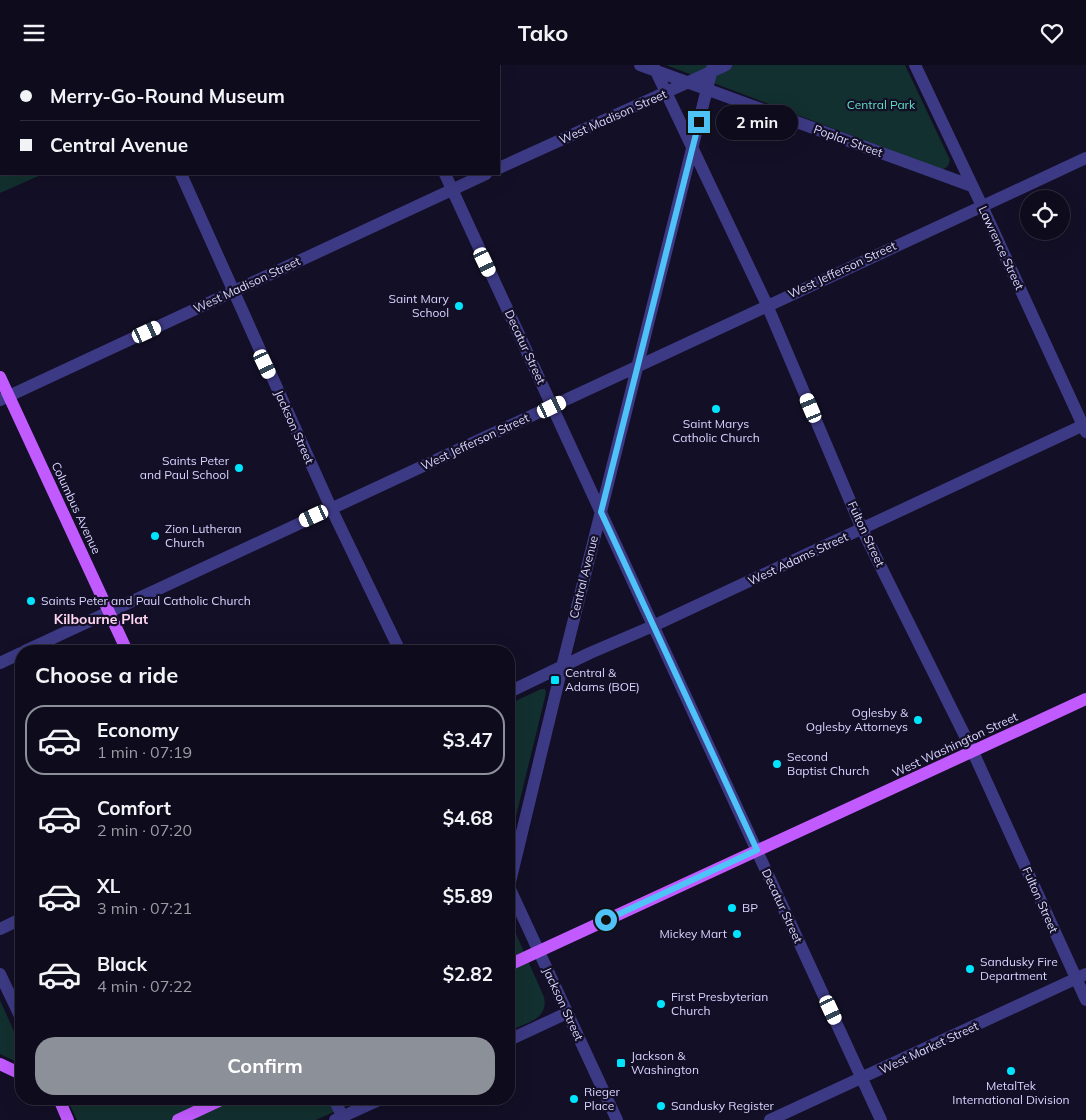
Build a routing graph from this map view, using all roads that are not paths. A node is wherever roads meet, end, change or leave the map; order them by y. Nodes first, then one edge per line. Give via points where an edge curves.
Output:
1 (640, 65) edge
2 (726, 65) edge
3 (915, 65) edge
4 (655, 68) edge
5 (712, 68) edge
6 (689, 83) junction
7 (707, 89) junction
8 (666, 92) junction
9 (692, 147) junction
10 (1086, 158) edge
11 (500, 168) edge
12 (181, 175) edge
13 (445, 175) edge
14 (484, 175) edge
15 (972, 186) junction
16 (452, 189) junction
17 (982, 206) junction
18 (233, 292) junction
19 (767, 305) junction
20 (639, 365) junction
21 (0, 377) edge
22 (4, 398) edge
23 (552, 407) junction
24 (1085, 427) edge
25 (331, 508) junction
26 (601, 512) junction
27 (862, 529) junction
28 (109, 611) junction
29 (653, 626) junction
30 (38, 645) edge
31 (124, 645) edge
32 (397, 645) edge
33 (15, 656) edge
34 (0, 663) edge
35 (562, 667) junction
36 (515, 689) edge
37 (1086, 699) edge
38 (973, 752) junction
39 (757, 850) junction
40 (515, 862) edge
41 (515, 900) edge
42 (15, 922) edge
43 (0, 929) edge
44 (538, 951) junction
45 (515, 962) edge
46 (0, 974) edge
47 (1081, 976) edge
48 (1086, 1000) edge
49 (15, 1005) edge
50 (567, 1013) junction
51 (515, 1037) edge
52 (0, 1064) edge
53 (15, 1071) edge
54 (862, 1079) junction
55 (61, 1105) edge
56 (210, 1105) edge
57 (336, 1105) edge
58 (368, 1105) edge
59 (340, 1119) edge
60 (68, 1120) edge
61 (178, 1120) edge
62 (617, 1120) edge
63 (770, 1120) edge
64 (881, 1120) edge

1 - 4 street, Poplar Street
2 - 5 street, West Madison Street
3 - 15 street, Lawrence Street
4 - 6 street, Poplar Street
4 - 8 street, Fulton Street
5 - 6 street, West Madison Street
5 - 7 street, Central Avenue
6 - 7 street, Poplar Street
6 - 8 street, West Madison Street
7 - 9 street, Central Avenue
7 - 15 street, Poplar Street
8 - 9 street, Fulton Street
8 - 11 street, West Madison Street
9 - 19 street, Fulton Street
9 - 20 street, Central Avenue
10 - 17 street, West Jefferson Street
12 - 18 street, Jackson Street
13 - 16 street, Decatur Street
14 - 16 street, West Madison Street
15 - 17 street, Lawrence Street
16 - 18 street, West Madison Street
16 - 23 street, Decatur Street
17 - 19 street, West Jefferson Street
17 - 24 street, Lawrence Street
18 - 22 street, West Madison Street
18 - 25 street, Jackson Street
19 - 20 street, West Jefferson Street
19 - 27 street, Fulton Street
20 - 23 street, West Jefferson Street
20 - 26 street, Central Avenue
21 - 22 main road, Columbus Avenue
22 - 28 main road, Columbus Avenue
23 - 25 street, West Jefferson Street
23 - 26 street, Decatur Street
24 - 27 street, West Adams Street
25 - 28 street, West Jefferson Street
25 - 32 street, Jackson Street
26 - 29 street, Decatur Street
26 - 35 street, Central Avenue
27 - 29 street, West Adams Street
27 - 38 street, Fulton Street
28 - 30 street, West Jefferson Street
28 - 31 main road, Columbus Avenue
29 - 35 street, West Adams Street
29 - 39 street, Decatur Street
33 - 34 street, West Jefferson Street
35 - 36 street, West Adams Street
35 - 40 street, Central Avenue
37 - 38 main road, West Washington Street
38 - 39 main road, West Washington Street
38 - 47 street, Fulton Street
39 - 44 main road, West Washington Street
39 - 54 street, Decatur Street
41 - 44 street, Jackson Street
42 - 43 street
44 - 45 main road, West Washington Street
44 - 50 street, Jackson Street
46 - 49 street
47 - 48 street, Fulton Street
47 - 54 street, West Market Street
50 - 51 street
50 - 62 street, Jackson Street
52 - 53 main road
54 - 63 street, West Market Street
54 - 64 street, Decatur Street
55 - 60 main road
56 - 61 main road
57 - 59 street
58 - 59 street

